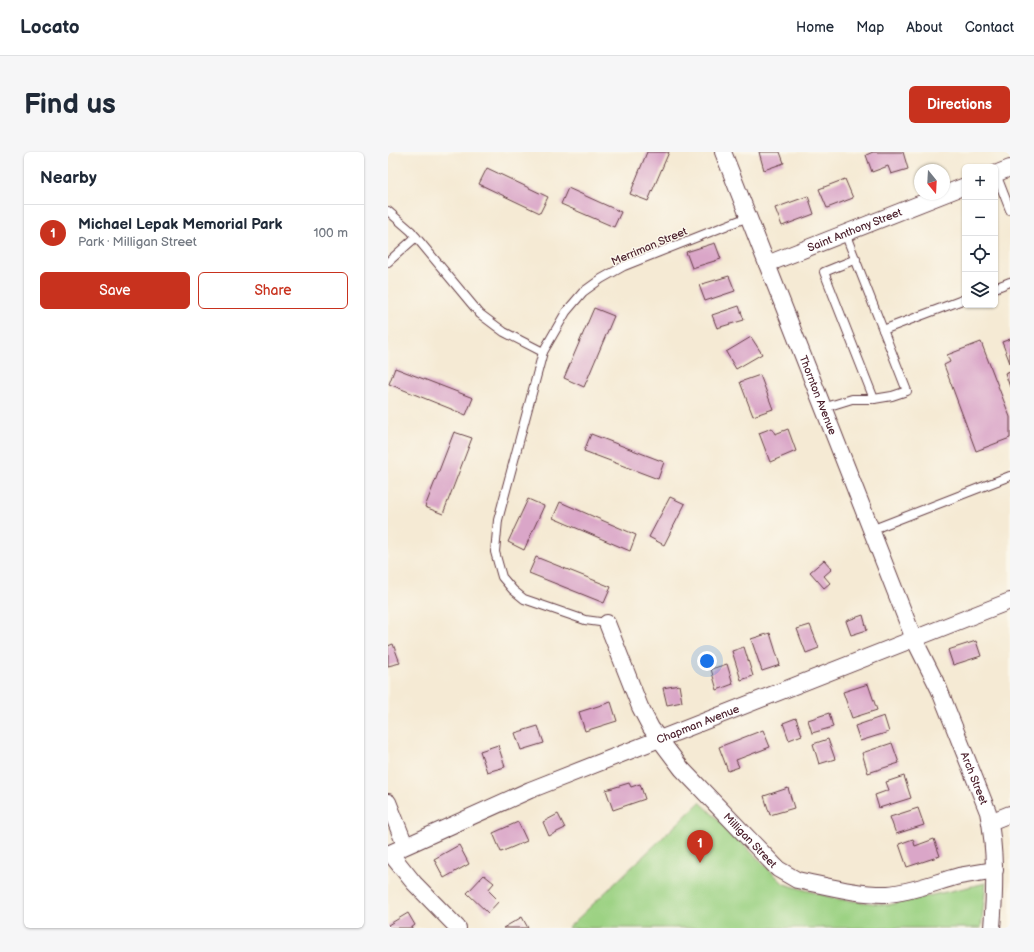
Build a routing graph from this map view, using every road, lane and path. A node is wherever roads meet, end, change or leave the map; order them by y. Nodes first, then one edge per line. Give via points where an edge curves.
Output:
1 (723, 152) edge
2 (1000, 172) edge
3 (962, 187) edge
4 (1010, 210) edge
5 (388, 211) edge
6 (748, 217) junction
7 (845, 232) junction
8 (416, 237) junction
9 (856, 259) junction
10 (388, 262) edge
11 (767, 264) junction
12 (1010, 282) edge
13 (998, 287) edge
14 (962, 300) edge
15 (883, 330) junction
16 (543, 352) junction
17 (874, 399) junction
18 (823, 408) junction
19 (1010, 476) edge
20 (871, 530) junction
21 (1010, 601) edge
22 (608, 623) joint
23 (914, 639) junction
24 (658, 738) junction
25 (388, 802) edge
26 (1010, 814) edge
27 (990, 822) junction
28 (405, 845) junction
29 (389, 853) edge
30 (995, 870) junction
31 (458, 928) edge
32 (992, 928) edge

1 - 6 street, Thornton Avenue
2 - 4 lane
3 - 7 street, Saint Anthony Street
5 - 8 lane
6 - 11 street, Thornton Avenue
6 - 16 lane, Merriman Street via 624,266 601,279 583,292 566,312
7 - 9 lane
7 - 11 street, Saint Anthony Street
8 - 10 lane
8 - 16 lane via 480,314 504,332
9 - 15 lane
9 - 17 lane via 824,272
11 - 18 street, Thornton Avenue
12 - 13 lane
14 - 15 lane
15 - 17 lane via 907,391
16 - 22 lane, Merriman Street via 498,520 495,552 502,577 524,599 585,620
17 - 18 lane via 852,399
18 - 20 street, Thornton Avenue
19 - 20 lane
20 - 23 street, Thornton Avenue
21 - 23 street, Chapman Avenue
22 - 24 street, Milligan Street via 640,707
23 - 24 street, Chapman Avenue
23 - 27 street, Arch Street via 938,689
24 - 28 street, Chapman Avenue
24 - 30 street, Milligan Street via 682,770 778,869 798,880 872,894 888,894 913,890 959,876
25 - 28 street
26 - 27 street
27 - 30 street, Arch Street
28 - 29 street, Chapman Avenue
29 - 31 street
30 - 32 street, Arch Street

